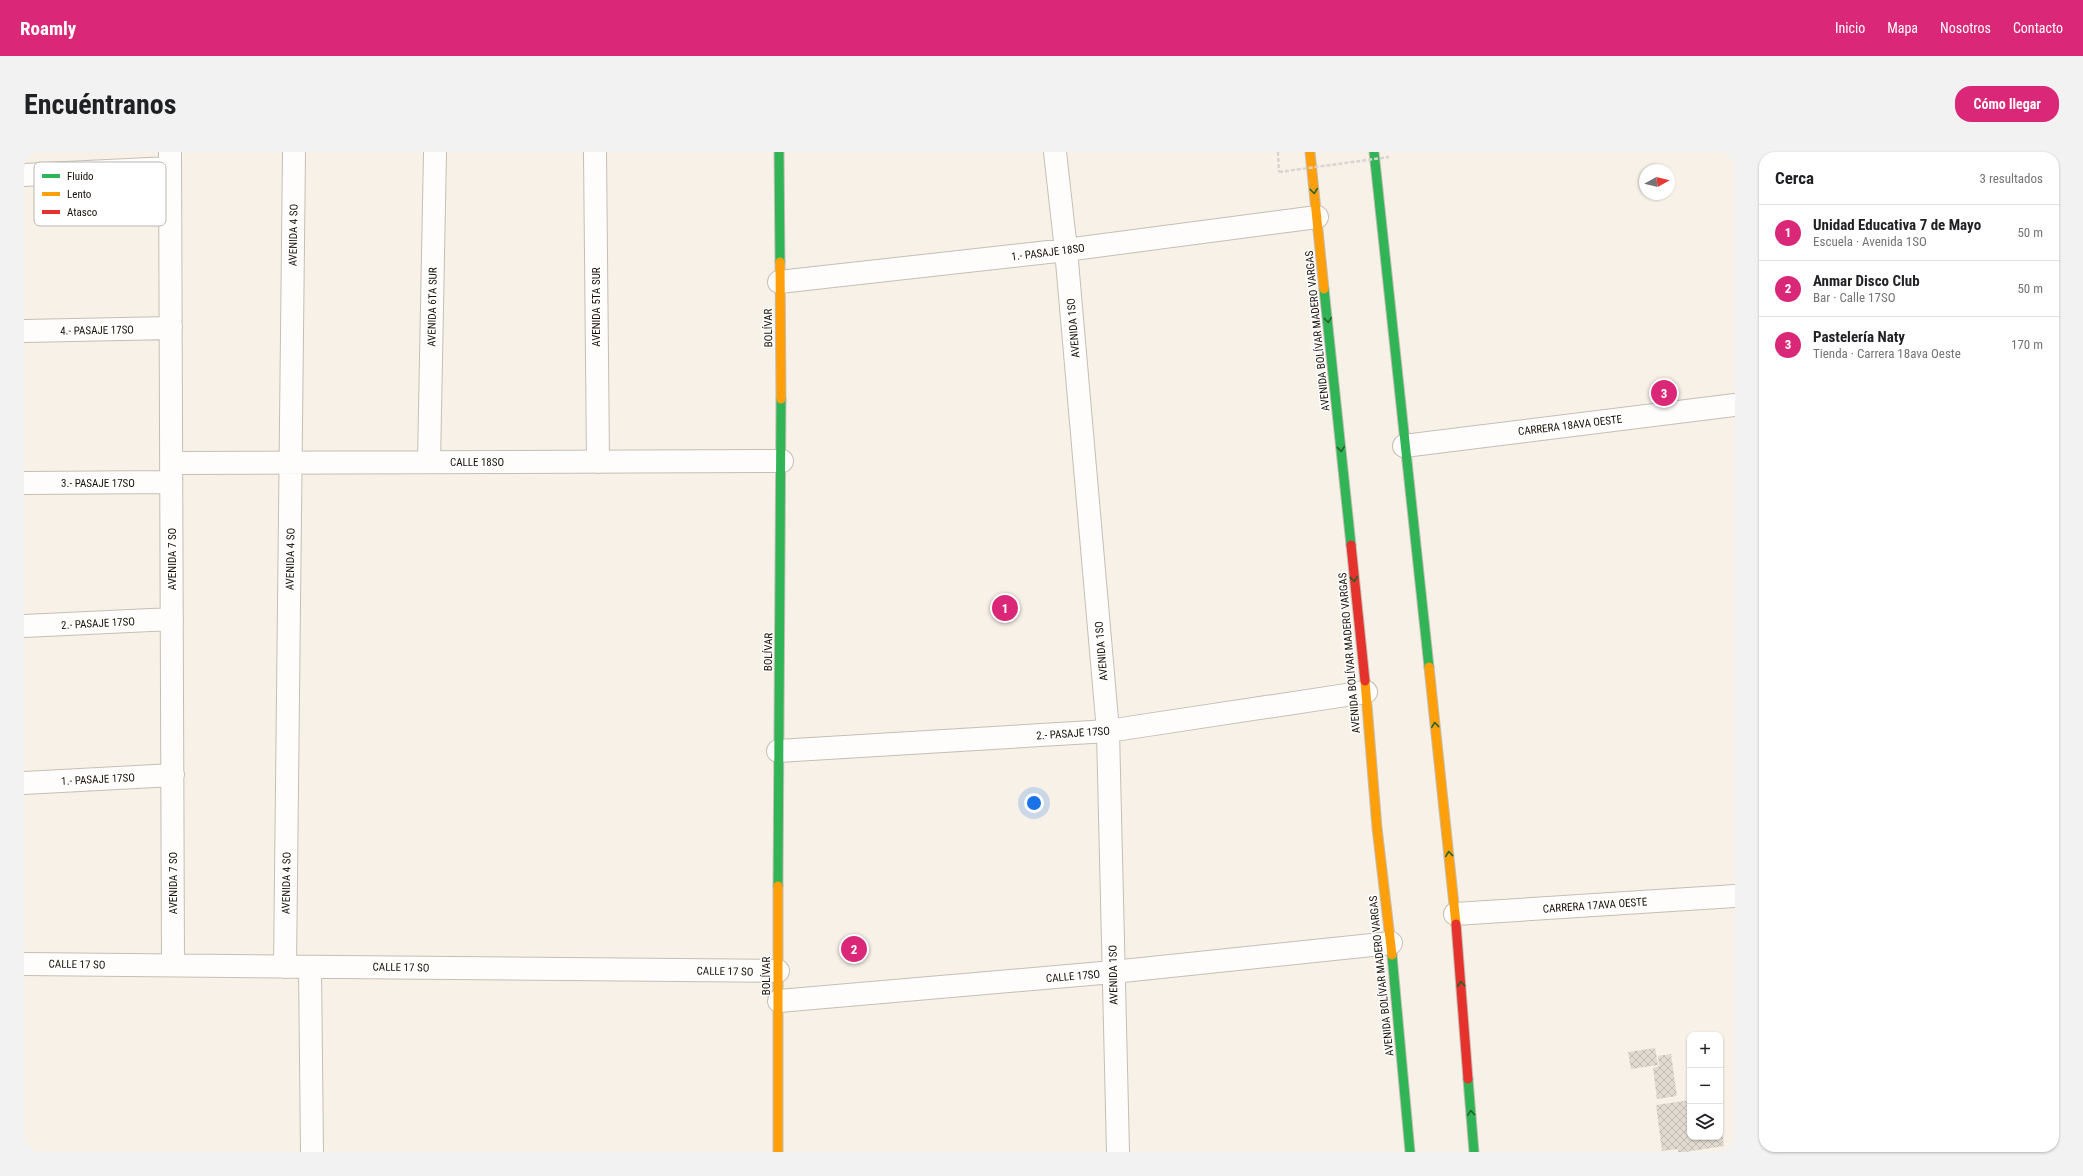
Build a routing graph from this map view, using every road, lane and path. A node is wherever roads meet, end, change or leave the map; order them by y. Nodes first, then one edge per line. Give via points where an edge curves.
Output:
1 (294, 152) edge
2 (435, 152) edge
3 (595, 152) edge
4 (779, 152) edge
5 (1055, 152) edge
6 (1278, 152) edge
7 (1310, 152) edge
8 (1374, 152) edge
9 (1389, 157) dead end
10 (170, 160) edge
11 (152, 162) edge
12 (34, 175) edge
13 (24, 176) edge
14 (1317, 217) junction
15 (1066, 250) junction
16 (779, 282) junction
17 (171, 328) junction
18 (24, 331) edge
19 (1735, 405) edge
20 (1404, 446) junction
21 (429, 462) junction
22 (598, 462) junction
23 (782, 462) junction
24 (291, 463) junction
25 (171, 473) junction
26 (24, 483) edge
27 (172, 619) junction
28 (24, 626) edge
29 (1366, 692) junction
30 (1108, 732) junction
31 (778, 751) junction
32 (173, 775) junction
33 (24, 783) edge
34 (1735, 896) edge
35 (1455, 914) junction
36 (1391, 943) junction
37 (24, 964) edge
38 (173, 965) junction
39 (285, 966) junction
40 (310, 966) junction
41 (778, 971) junction
42 (1113, 972) junction
43 (779, 1001) junction
44 (312, 1152) edge
45 (778, 1152) edge
46 (1118, 1152) edge
47 (1410, 1152) edge
48 (1474, 1152) edge

1 - 24 street, AVENIDA 4 SO
2 - 21 street, AVENIDA 6TA SUR
3 - 22 street, AVENIDA 5TA SUR
4 - 16 main road, BOLÍVAR
5 - 15 street, AVENIDA 1SO
6 - 9 path, bridge via 1280,172
7 -> 14 main road, AVENIDA BOLÍVAR MADERO VARGAS
8 - 20 main road
10 - 11 street
10 - 17 street, AVENIDA 7 SO
12 - 13 street
14 - 15 street, 1.- PASAJE 18SO
14 -> 29 main road, AVENIDA BOLÍVAR MADERO VARGAS
15 - 16 street, 1.- PASAJE 18SO
15 - 30 street, AVENIDA 1SO
16 - 23 main road, BOLÍVAR
17 - 18 street, 4.- PASAJE 17SO
17 - 25 street, AVENIDA 7 SO
19 - 20 street, CARRERA 18AVA OESTE
35 -> 20 main road
21 - 22 street, CALLE 18SO
21 - 24 street, CALLE 18SO
22 - 23 street, CALLE 18SO
23 - 31 main road, BOLÍVAR
24 - 25 street, CALLE 18SO
24 - 39 street, AVENIDA 4 SO
25 - 26 street, 3.- PASAJE 17SO
25 - 27 street, AVENIDA 7 SO
27 - 28 street, 2.- PASAJE 17SO
27 - 32 street, AVENIDA 7 SO
29 - 30 street, 2.- PASAJE 17SO
29 - 36 main road, AVENIDA BOLÍVAR MADERO VARGAS via 1376,828
30 - 31 street, 2.- PASAJE 17SO
30 - 42 street, AVENIDA 1SO
31 - 41 main road, BOLÍVAR
32 - 33 street, 1.- PASAJE 17SO
32 - 38 street, AVENIDA 7 SO
34 - 35 street, CARRERA 17AVA OESTE
48 -> 35 main road
36 - 42 street, CALLE 17SO
36 - 47 main road, AVENIDA BOLÍVAR MADERO VARGAS
37 - 38 street, CALLE 17 SO
38 - 39 street, CALLE 17 SO
39 - 40 street, CALLE 17 SO
40 - 41 street, CALLE 17 SO
40 - 44 street
41 - 43 main road, BOLÍVAR
42 - 43 street, CALLE 17SO
42 - 46 street, AVENIDA 1SO
43 - 45 main road, BOLÍVAR

